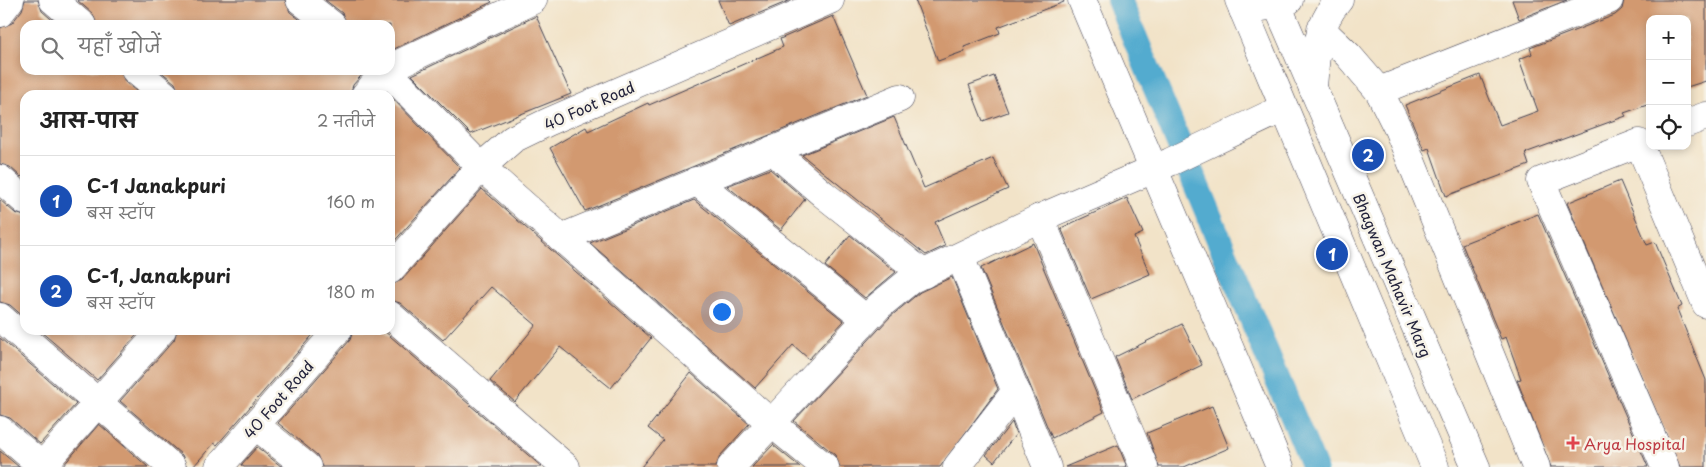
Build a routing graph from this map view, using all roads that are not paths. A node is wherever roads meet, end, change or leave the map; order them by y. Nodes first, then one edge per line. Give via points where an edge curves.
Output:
1 (10, 0) edge
2 (53, 0) edge
3 (300, 0) edge
4 (830, 0) edge
5 (1082, 0) edge
6 (1339, 0) edge
7 (1610, 0) edge
8 (519, 2) edge
9 (1280, 2) edge
10 (1241, 5) edge
11 (0, 12) edge
12 (76, 20) edge
13 (326, 20) edge
14 (1321, 29) junction
15 (395, 65) edge
16 (141, 75) edge
17 (382, 75) edge
18 (391, 75) edge
19 (1313, 89) junction
20 (159, 90) edge
21 (369, 90) edge
22 (1379, 91) junction
23 (900, 98) dead end
24 (1284, 108) junction
25 (1706, 116) edge
26 (1691, 122) edge
27 (1644, 141) edge
28 (772, 150) junction
29 (1162, 166) junction
30 (481, 167) junction
31 (0, 179) edge
32 (696, 181) junction
33 (20, 197) edge
34 (1040, 218) junction
35 (561, 238) junction
36 (960, 257) junction
37 (395, 264) edge
38 (924, 274) junction
39 (1706, 304) edge
40 (0, 317) edge
41 (395, 319) edge
42 (866, 319) junction
43 (20, 334) edge
44 (21, 335) edge
45 (158, 335) edge
46 (334, 335) edge
47 (1016, 392) junction
48 (99, 401) junction
49 (770, 422) junction
50 (255, 425) junction
51 (0, 430) edge
52 (228, 464) edge
53 (42, 466) edge
54 (172, 467) edge
55 (306, 467) edge
56 (566, 467) edge
57 (731, 467) edge
58 (825, 467) edge
59 (956, 467) edge
60 (1047, 467) edge
61 (1144, 467) edge
62 (1280, 467) edge
63 (1434, 467) edge
64 (1476, 467) edge
65 (1536, 467) edge
66 (1665, 467) edge

1 - 11 street
2 - 12 street
3 - 13 street
4 - 30 street, 40 Foot Road via 548,122 513,139
5 - 29 street
6 - 14 street
7 - 22 street
8 - 15 street
9 - 10 street
9 - 19 street, Bhagwan Mahavir Marg
10 - 24 street
14 - 19 street
14 - 22 street
16 - 20 street
17 - 21 street
18 - 30 street
19 - 64 street, Bhagwan Mahavir Marg
22 - 65 street via 1398,129
23 - 28 street
24 - 29 street
24 - 63 street
25 - 26 street
27 - 39 street
27 - 66 street via 1541,181
28 - 32 street
28 - 38 street
29 - 34 street
29 - 62 street
30 - 35 street
30 - 37 street, 40 Foot Road
31 - 33 street
32 - 35 street
32 - 42 street
34 - 36 street
34 - 61 street
35 - 49 street
36 - 38 street
36 - 47 street
38 - 42 street via 912,279
40 - 43 street
41 - 56 street
42 - 49 street
44 - 48 street
45 - 48 street
46 - 50 street, 40 Foot Road
47 - 59 street
47 - 60 street
48 - 53 street
48 - 54 street
49 - 57 street
49 - 58 street
50 - 52 street, 40 Foot Road
50 - 55 street
51 - 53 street

